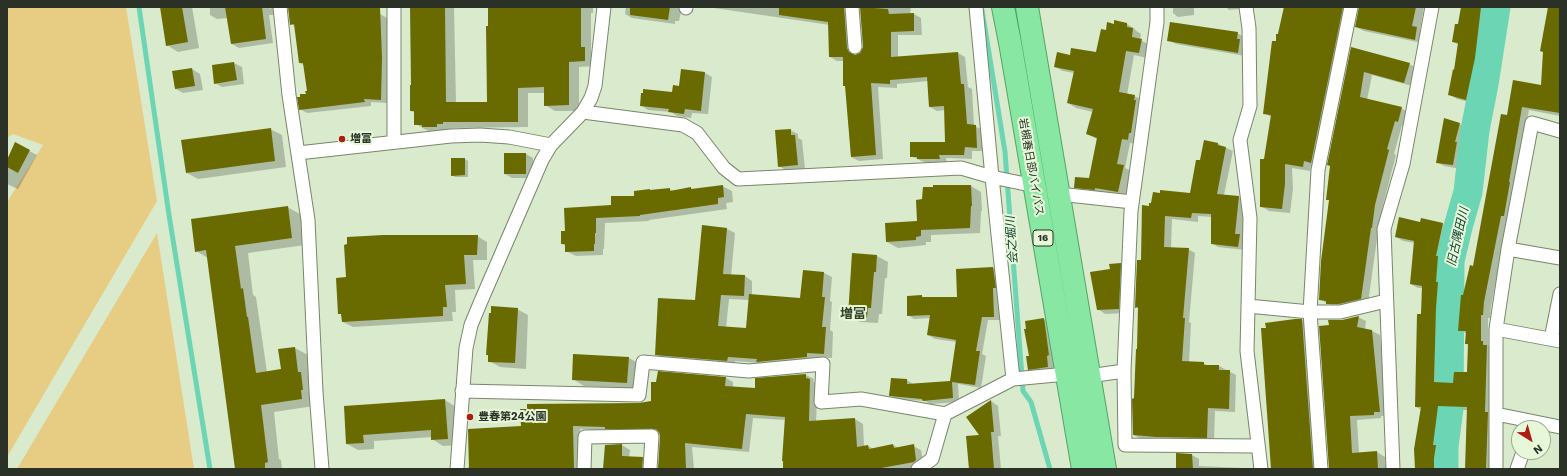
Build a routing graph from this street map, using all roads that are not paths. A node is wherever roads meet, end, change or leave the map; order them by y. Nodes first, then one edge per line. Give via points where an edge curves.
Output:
1 (280, 7) edge
2 (394, 7) edge
3 (604, 7) edge
4 (852, 7) edge
5 (976, 7) edge
6 (1003, 7) edge
7 (1027, 7) edge
8 (1157, 7) edge
9 (1246, 7) edge
10 (1351, 7) edge
11 (1432, 7) edge
12 (855, 47) dead end
13 (583, 112) junction
14 (1560, 131) edge
15 (394, 142) junction
16 (551, 145) junction
17 (298, 153) junction
18 (992, 177) junction
19 (1034, 186) junction
20 (1059, 194) junction
21 (1132, 202) junction
22 (1508, 249) junction
23 (1560, 258) edge
24 (1560, 294) edge
25 (1386, 301) junction
26 (1248, 306) junction
27 (1310, 312) junction
28 (1496, 329) junction
29 (1555, 340) edge
30 (1124, 371) junction
31 (1067, 374) junction
32 (1089, 376) junction
33 (1013, 379) junction
34 (462, 391) junction
35 (945, 414) junction
36 (1496, 414) junction
37 (1516, 420) edge
38 (1258, 446) junction
39 (322, 469) edge
40 (457, 469) edge
41 (584, 469) edge
42 (650, 469) edge
43 (918, 469) edge
44 (1083, 469) edge
45 (1105, 469) edge
46 (1261, 469) edge
47 (1321, 469) edge
48 (1393, 469) edge
49 (1496, 469) edge

1 - 17 street
2 - 15 street
3 - 13 street via 595,86
4 - 12 street
5 - 18 street
6 - 19 highway, 岩槻春日部バイパス / 16
7 - 20 highway, 岩槻春日部バイパス / 16
8 - 21 street
9 - 26 street via 1249,28 1250,106 1240,140 1250,218
10 - 27 street via 1318,170
11 - 25 street via 1403,164 1384,229
13 - 16 street
13 - 18 street via 683,125 697,133 724,168 738,179 961,168
14 - 22 street via 1532,124
15 - 16 street via 480,134
15 - 17 street
16 - 34 street via 472,325 466,348
17 - 39 street via 308,220
18 - 19 street
18 - 33 street
19 - 31 highway, 岩槻春日部バイパス / 16
20 - 21 street
20 - 32 highway, 岩槻春日部バイパス / 16
21 - 30 street
22 - 23 street
22 - 28 street
24 - 29 street
25 - 27 street via 1340,312
25 - 48 street
26 - 27 street
26 - 38 street via 1247,352
27 - 47 street
28 - 29 street
28 - 36 street
30 - 32 street
30 - 38 street via 1124,445
31 - 33 street
31 - 44 highway, 岩槻春日部バイパス / 16
32 - 45 highway, 岩槻春日部バイパス / 16
33 - 35 street
34 - 35 street via 639,395 643,362 749,371 823,364 821,402 860,399
34 - 40 street
35 - 43 street via 932,460
36 - 37 street
36 - 49 street
38 - 46 street
41 - 42 street via 585,437 652,436

